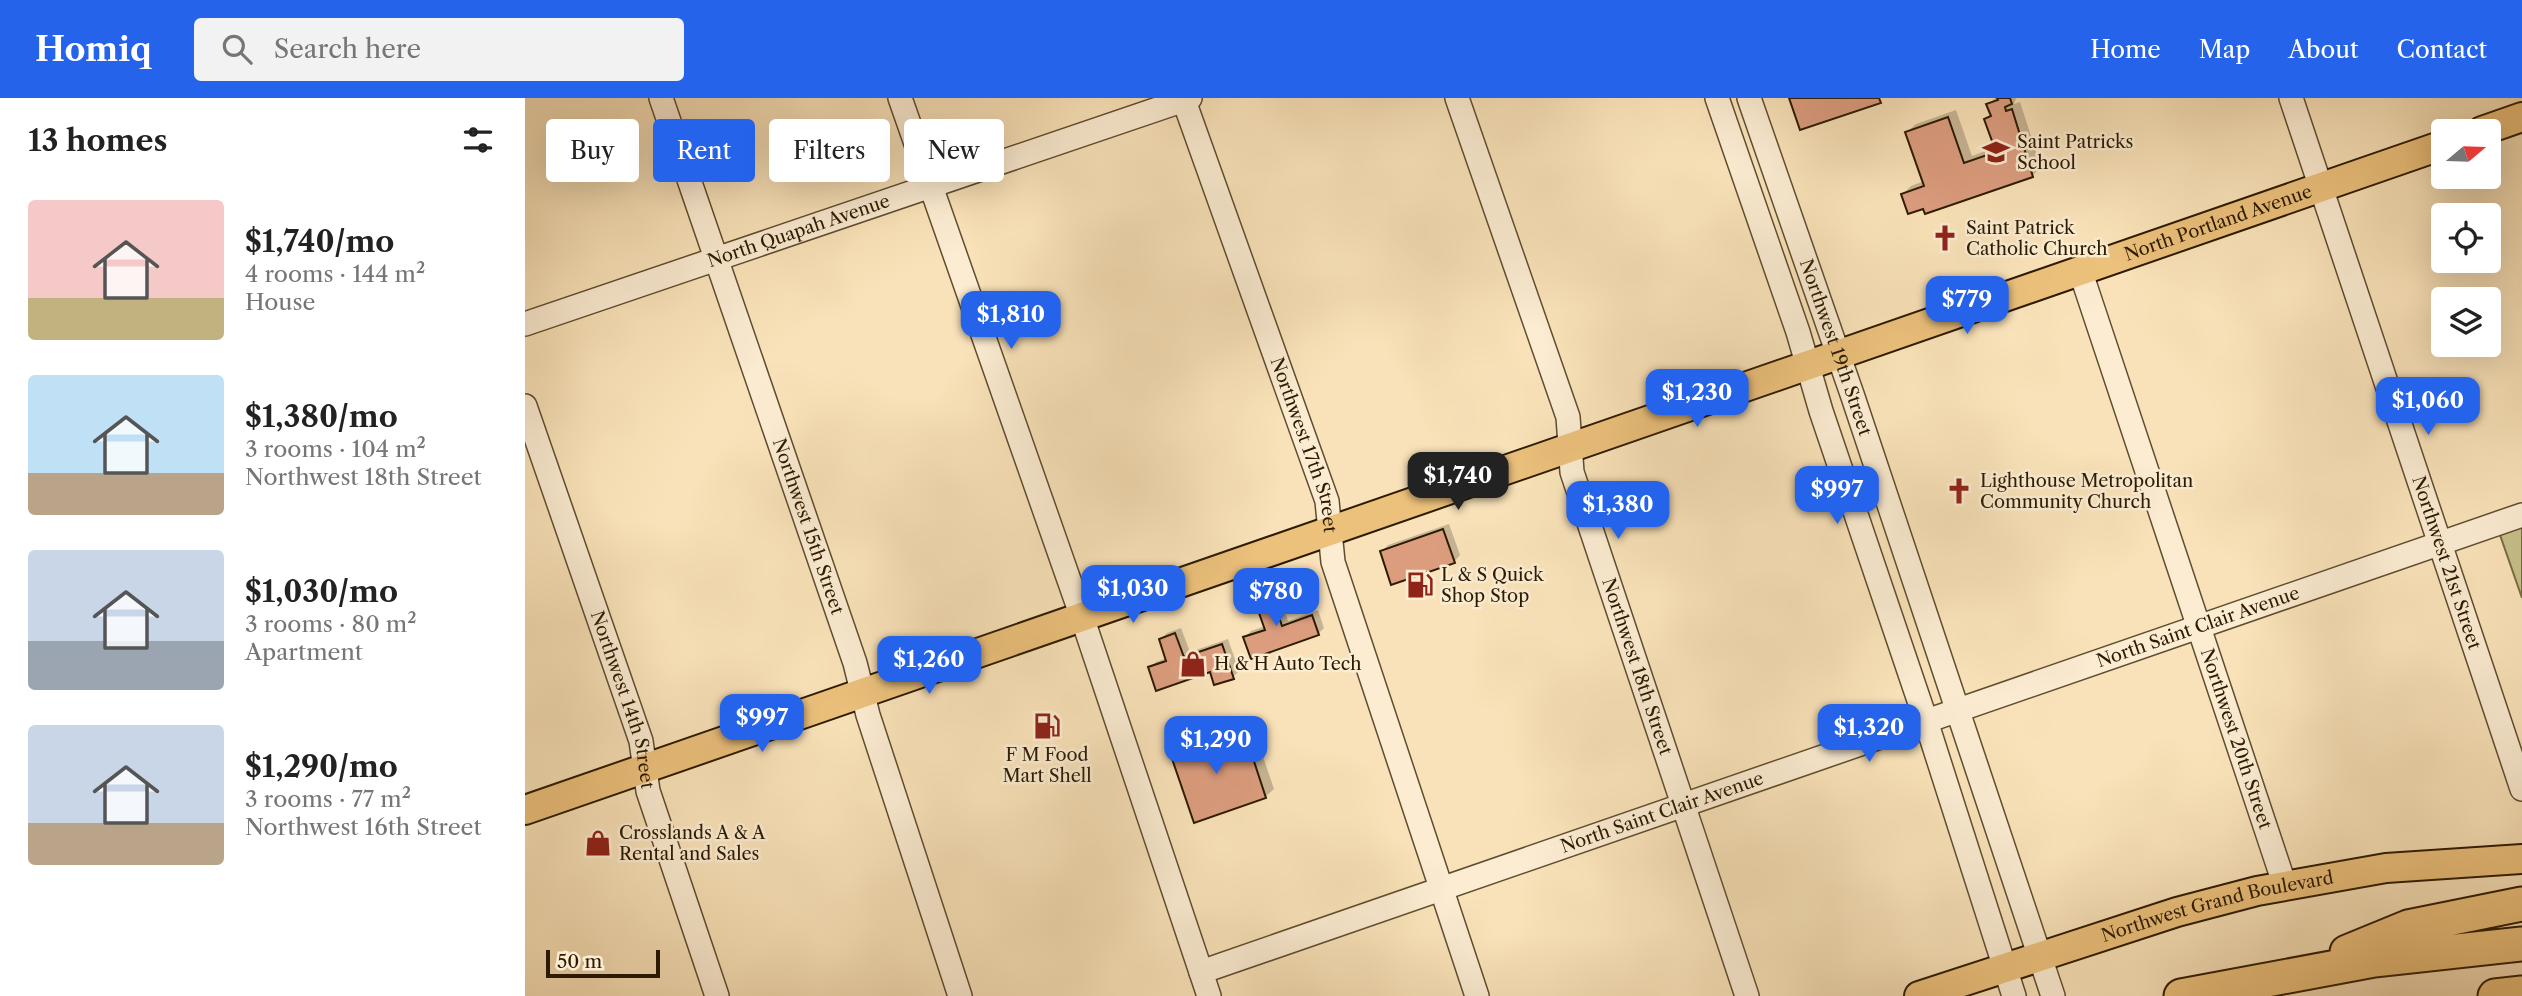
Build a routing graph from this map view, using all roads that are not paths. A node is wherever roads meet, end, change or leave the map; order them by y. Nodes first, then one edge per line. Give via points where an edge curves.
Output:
1 (661, 98) edge
2 (900, 98) edge
3 (1457, 98) edge
4 (1717, 98) edge
5 (1749, 98) edge
6 (2291, 98) edge
7 (1186, 99) edge
8 (2522, 117) edge
9 (2501, 124) edge
10 (2431, 149) edge
11 (2321, 187) junction
12 (930, 188) junction
13 (715, 259) junction
14 (2080, 270) junction
15 (525, 324) edge
16 (1838, 354) junction
17 (1808, 365) junction
18 (525, 406) edge
19 (1570, 447) junction
20 (2522, 515) edge
21 (1330, 531) junction
22 (2440, 542) junction
23 (1081, 617) junction
24 (2199, 626) junction
25 (862, 693) junction
26 (1957, 710) junction
27 (1926, 721) junction
28 (645, 769) junction
29 (2522, 789) edge
30 (1683, 805) junction
31 (525, 810) edge
32 (2522, 859) edge
33 (2285, 886) junction
34 (1442, 889) junction
35 (2522, 904) edge
36 (2522, 944) edge
37 (1201, 972) junction
38 (2297, 973) junction
39 (2046, 976) edge
40 (2010, 984) edge
41 (2522, 993) edge
42 (717, 996) edge
43 (960, 996) edge
44 (1209, 996) edge
45 (1477, 996) edge
46 (1747, 996) edge
47 (1919, 996) edge
48 (2181, 996) edge
49 (2495, 996) edge

1 - 13 street, Northwest 15th Street
2 - 12 street
3 - 19 street, Northwest 18th Street via 1569,417
4 - 17 street, Northwest 19th Street
5 - 16 street, Northwest 19th Street
6 - 11 street, Northwest 21st Street
7 - 12 street, North Quapah Avenue
7 - 21 street, Northwest 17th Street via 1327,501
8 - 9 main road
10 - 11 main road, North Portland Avenue
11 - 14 main road, North Portland Avenue
11 - 22 street, Northwest 21st Street
12 - 13 street, North Quapah Avenue
12 - 23 street
13 - 15 street, North Quapah Avenue
13 - 25 street, Northwest 15th Street
14 - 16 main road, North Portland Avenue
14 - 24 street, Northwest 20th Street
16 - 17 main road, North Portland Avenue
16 - 26 street, Northwest 19th Street
17 - 19 main road, North Portland Avenue
17 - 27 street, Northwest 19th Street
18 - 28 street, Northwest 14th Street via 641,741
19 - 21 main road, North Portland Avenue
19 - 30 street, Northwest 18th Street via 1572,472
20 - 22 street, North Saint Clair Avenue
21 - 23 main road, North Portland Avenue
21 - 34 street, Northwest 17th Street via 1333,562
22 - 24 street, North Saint Clair Avenue
22 - 29 street, Northwest 21st Street
23 - 25 main road, North Portland Avenue
23 - 37 street
24 - 26 street, North Saint Clair Avenue
24 - 33 street, Northwest 20th Street
25 - 28 main road, North Portland Avenue
25 - 43 street, Northwest 15th Street
26 - 27 street, North Saint Clair Avenue
26 - 39 street, Northwest 19th Street
27 - 30 street, North Saint Clair Avenue
27 - 40 street, Northwest 19th Street
28 - 31 main road, North Portland Avenue
28 - 42 street, Northwest 14th Street via 648,791
30 - 34 street, North Saint Clair Avenue
30 - 46 street, Northwest 18th Street
32 - 33 main road, Northwest Grand Boulevard via 2386,868
33 - 39 main road, Northwest Grand Boulevard via 2177,912
34 - 37 street, North Saint Clair Avenue
34 - 45 street, Northwest 17th Street
35 - 38 highway via 2409,927
36 - 38 highway
37 - 44 street
38 - 48 highway
39 - 40 main road, Northwest Grand Boulevard
40 - 47 main road, Northwest Grand Boulevard
41 - 49 highway

